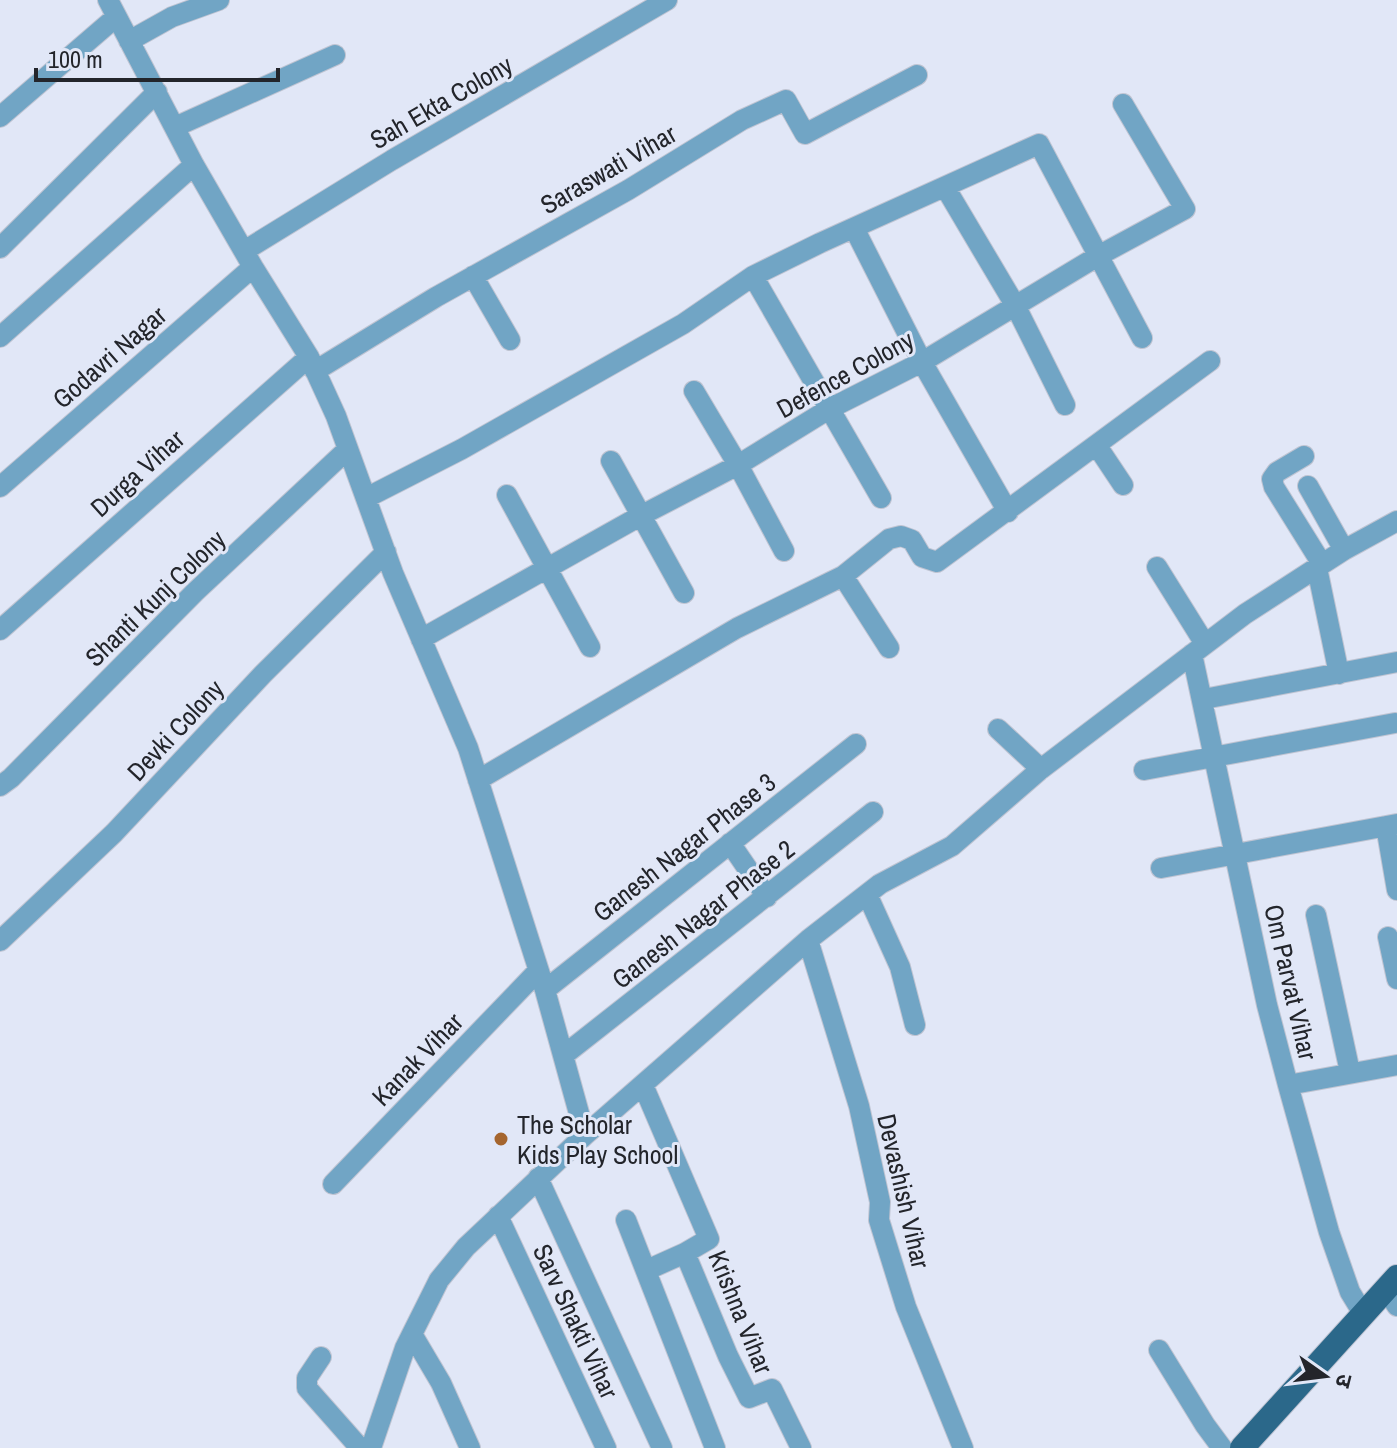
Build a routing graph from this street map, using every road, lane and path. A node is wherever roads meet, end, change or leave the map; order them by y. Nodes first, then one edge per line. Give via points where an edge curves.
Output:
1 (219, 0) edge
2 (667, 0) edge
3 (112, 8) edge
4 (129, 41) junction
5 (335, 55) dead end
6 (917, 75) dead end
7 (157, 92) junction
8 (1123, 104) dead end
9 (0, 117) edge
10 (175, 127) junction
11 (194, 165) junction
12 (945, 187) junction
13 (854, 228) junction
14 (0, 248) edge
15 (1098, 256) junction
16 (248, 259) junction
17 (473, 276) junction
18 (753, 276) junction
19 (1015, 305) junction
20 (0, 337) edge
21 (1142, 338) dead end
22 (510, 340) dead end
23 (1210, 361) dead end
24 (922, 362) junction
25 (312, 364) junction
26 (694, 391) dead end
27 (1065, 405) dead end
28 (829, 409) junction
29 (1097, 446) junction
30 (348, 449) junction
31 (1304, 456) dead end
32 (611, 461) dead end
33 (738, 465) junction
34 (1123, 485) dead end
35 (1308, 486) dead end
36 (0, 487) edge
37 (507, 495) dead end
38 (366, 498) junction
39 (881, 498) dead end
40 (1008, 512) junction
41 (642, 515) junction
42 (1397, 521) edge
43 (1344, 550) junction
44 (784, 551) dead end
45 (386, 552) junction
46 (1320, 566) junction
47 (1157, 567) dead end
48 (548, 569) junction
49 (843, 576) junction
50 (684, 593) dead end
51 (0, 630) edge
52 (421, 639) junction
53 (590, 647) dead end
54 (889, 648) dead end
55 (1199, 649) junction
56 (1397, 662) edge
57 (1339, 674) junction
58 (1204, 699) junction
59 (1395, 723) edge
60 (998, 729) dead end
61 (856, 744) dead end
62 (1214, 757) junction
63 (1041, 769) junction
64 (1144, 770) dead end
65 (478, 780) junction
66 (0, 786) edge
67 (873, 812) dead end
68 (1392, 825) edge
69 (730, 843) junction
70 (1235, 855) junction
71 (1161, 868) dead end
72 (1397, 890) edge
73 (867, 894) junction
74 (767, 897) junction
75 (1316, 915) dead end
76 (1388, 937) dead end
77 (808, 940) junction
78 (0, 941) edge
79 (1397, 979) edge
80 (542, 981) junction
81 (915, 1025) dead end
82 (564, 1055) junction
83 (1397, 1065) edge
84 (1350, 1072) junction
85 (643, 1085) junction
86 (1288, 1085) junction
87 (585, 1135) junction
88 (538, 1178) junction
89 (333, 1184) dead end
90 (498, 1216) junction
91 (626, 1220) dead end
92 (685, 1253) junction
93 (647, 1270) junction
94 (1393, 1291) edge
95 (1364, 1315) junction
96 (412, 1334) junction
97 (1159, 1350) dead end
98 (321, 1357) dead end
99 (360, 1448) edge
100 (371, 1448) edge
101 (470, 1448) edge
102 (606, 1448) edge
103 (662, 1448) edge
104 (715, 1448) edge
105 (801, 1448) edge
106 (963, 1448) edge
107 (1222, 1448) edge
108 (1243, 1448) edge

1 - 4 street via 172,17
2 - 16 street, Sah Ekta Colony via 392,160
3 - 4 street
3 - 9 street
4 - 7 street
5 - 10 street
6 - 17 street, Saraswati Vihar via 805,134 786,100 756,113
7 - 10 street
7 - 14 street
8 - 15 street, Defence Colony via 1185,209
10 - 11 street
11 - 16 street
11 - 20 street
12 - 13 street
12 - 15 street via 1039,144
12 - 19 street
13 - 18 street
13 - 24 street
15 - 19 street, Defence Colony
15 - 21 street
16 - 25 street
16 - 36 street, Godavri Nagar
17 - 22 street
17 - 25 street, Saraswati Vihar
18 - 28 street
18 - 38 street via 683,324
19 - 24 street, Defence Colony
19 - 27 street
23 - 29 street
24 - 28 street, Defence Colony
24 - 40 street
25 - 30 street
25 - 51 street, Durga Vihar
26 - 33 street
28 - 33 street, Defence Colony
28 - 39 street
29 - 34 street
29 - 40 street
30 - 38 street
30 - 66 street, Shanti Kunj Colony
31 - 46 street via 1272,479
32 - 41 street
33 - 41 street, Defence Colony
33 - 44 street
35 - 43 street
37 - 48 street
38 - 45 street
40 - 49 street via 937,562 922,557 912,540 901,536 889,539
41 - 48 street, Defence Colony
41 - 50 street
42 - 43 street
43 - 46 street
45 - 52 street
45 - 78 street, Devki Colony via 114,833
46 - 55 street
46 - 57 street
47 - 55 street, Om Parvat Vihar
48 - 52 street, Defence Colony
48 - 53 street
49 - 54 street
49 - 65 street via 737,628
52 - 65 street
55 - 58 street, Om Parvat Vihar
55 - 63 street
56 - 57 street
57 - 58 street
58 - 62 street, Om Parvat Vihar
59 - 62 street
60 - 63 street
61 - 69 street, Ganesh Nagar Phase 3
62 - 64 street
62 - 70 street, Om Parvat Vihar
63 - 73 street via 952,846
65 - 80 street
67 - 74 street, Ganesh Nagar Phase 2
68 - 70 street
68 - 72 street
69 - 74 street
69 - 80 street, Ganesh Nagar Phase 3
70 - 71 street
70 - 86 street, Om Parvat Vihar
73 - 77 street
73 - 81 street via 900,967
74 - 82 street, Ganesh Nagar Phase 2
75 - 84 street
76 - 79 street
77 - 85 street
77 - 106 street, Devashish Vihar via 859,1106 880,1202 879,1220 906,1307
80 - 82 street
80 - 89 street, Kanak Vihar
82 - 87 street
83 - 84 street
84 - 86 street
85 - 87 street
85 - 92 street, Krishna Vihar via 709,1239
86 - 95 street, Om Parvat Vihar via 1329,1232
87 - 88 street
88 - 90 street
88 - 103 street
90 - 96 street via 439,1280
90 - 102 street, Sarv Shakti Vihar
91 - 93 street
92 - 93 street
92 - 105 street, Krishna Vihar via 749,1398 772,1389
93 - 104 street
94 - 95 main road
95 - 108 main road
96 - 100 street
96 - 101 street
97 - 107 street
98 - 99 street via 307,1378 307,1388

